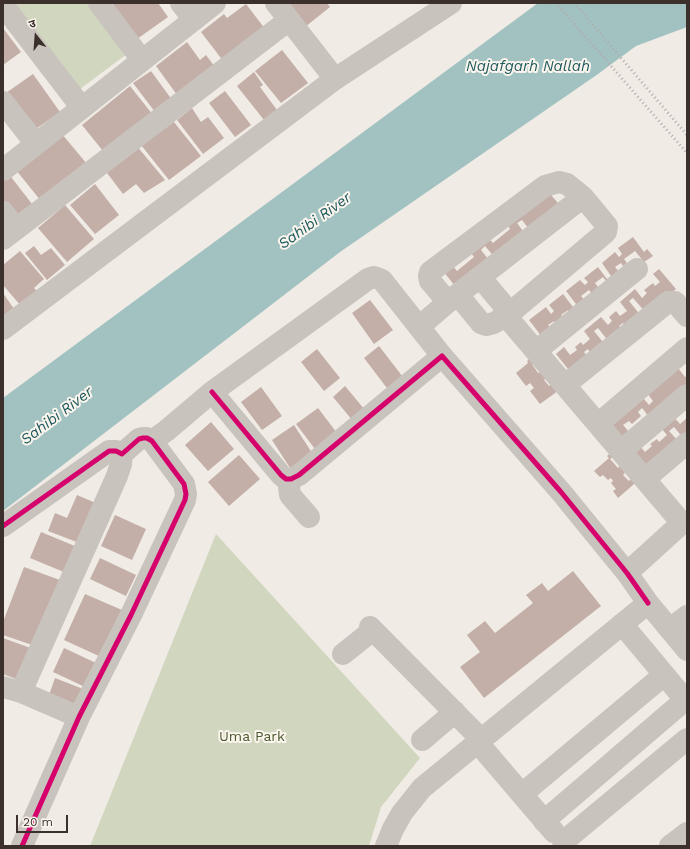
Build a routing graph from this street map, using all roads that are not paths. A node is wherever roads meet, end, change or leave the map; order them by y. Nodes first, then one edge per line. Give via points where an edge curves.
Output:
1 (99, 3) edge
2 (181, 3) edge
3 (216, 3) edge
4 (276, 3) edge
5 (451, 3) edge
6 (3, 5) edge
7 (194, 20) junction
8 (289, 20) junction
9 (142, 60) junction
10 (335, 79) junction
11 (3, 102) edge
12 (82, 108) junction
13 (36, 144) junction
14 (3, 170) edge
15 (583, 197) junction
16 (3, 212) edge
17 (10, 234) edge
18 (637, 269) dead end
19 (480, 277) junction
20 (453, 299) junction
21 (508, 314) junction
22 (687, 316) edge
23 (418, 327) junction
24 (3, 329) edge
25 (687, 348) edge
26 (536, 351) junction
27 (442, 356) junction
28 (565, 385) junction
29 (212, 392) junction
30 (687, 395) edge
31 (598, 424) junction
32 (152, 441) junction
33 (687, 443) edge
34 (621, 451) junction
35 (122, 454) junction
36 (292, 478) junction
37 (645, 479) junction
38 (309, 517) dead end
39 (685, 522) edge
40 (3, 526) edge
41 (627, 573) junction
42 (648, 603) junction
43 (687, 616) edge
44 (622, 624) junction
45 (670, 629) junction
46 (687, 650) edge
47 (343, 654) dead end
48 (664, 675) junction
49 (12, 690) edge
50 (686, 701) edge
51 (455, 712) junction
52 (79, 717) junction
53 (687, 739) edge
54 (422, 740) dead end
55 (480, 741) junction
56 (522, 794) junction
57 (544, 821) junction
58 (687, 833) edge
59 (565, 844) edge
60 (22, 846) edge
61 (386, 846) edge
62 (670, 846) edge

1 - 9 street
2 - 7 street
3 - 7 street
4 - 8 street
5 - 10 street
6 - 12 street
7 - 9 street
8 - 10 street
8 - 17 street
9 - 12 street
10 - 24 street
11 - 13 street
12 - 13 street
13 - 14 street
15 - 19 street
15 - 20 street via 567,184 560,182 545,186 430,272 430,281
15 - 21 street via 607,226 606,232
16 - 17 street
18 - 26 street
19 - 20 street
19 - 21 street
20 - 21 street via 486,325
20 - 23 street
21 - 26 street
22 - 28 street via 675,302 668,302
23 - 27 street
23 - 29 street via 382,280 368,279
25 - 31 street
26 - 28 street
27 - 36 street via 299,475
27 - 41 street via 561,492
28 - 31 street
29 - 32 street
29 - 36 street via 281,475 286,479
30 - 34 street
31 - 34 street
32 - 35 street via 147,438 139,439
32 - 52 street via 184,484 185,500 128,622
33 - 37 street
34 - 37 street
35 - 40 street via 109,451
35 - 49 street via 117,476
36 - 38 street via 290,496
37 - 39 street
39 - 41 street
41 - 42 street
42 - 44 street
42 - 45 street
43 - 45 street
44 - 48 street
44 - 55 street
45 - 46 street
47 - 51 street via 371,628
48 - 50 street
48 - 56 street
49 - 52 street
50 - 57 street
51 - 54 street
51 - 55 street
52 - 60 street
53 - 59 street
55 - 56 street
55 - 61 street via 422,788 402,813
56 - 57 street
57 - 59 street
58 - 62 street

